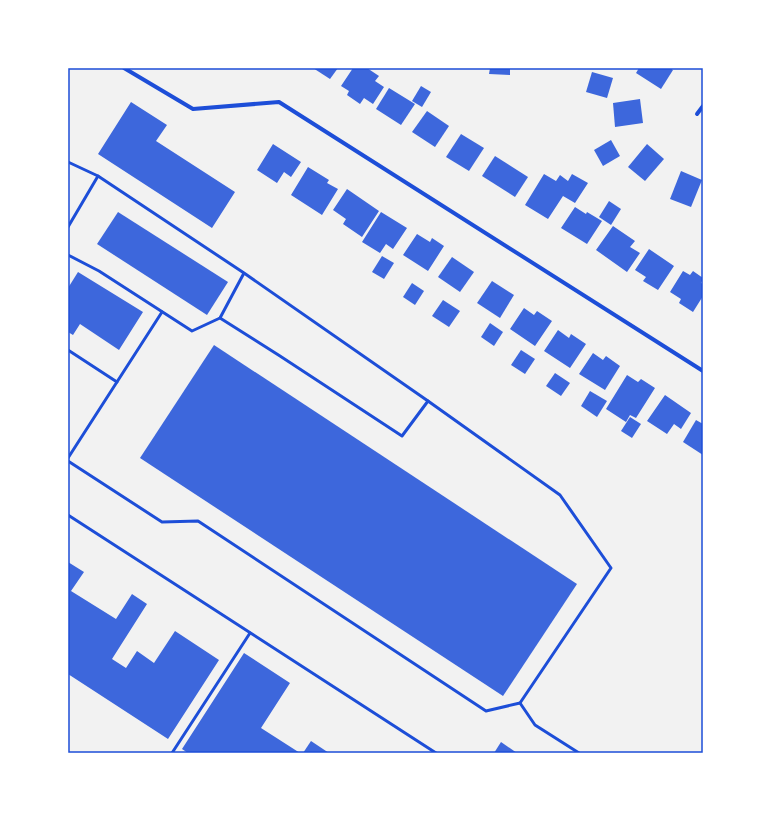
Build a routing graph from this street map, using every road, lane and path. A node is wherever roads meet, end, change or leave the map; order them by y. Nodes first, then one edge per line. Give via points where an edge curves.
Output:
1 (124, 68) edge
2 (703, 106) edge
3 (697, 114) dead end
4 (68, 162) edge
5 (98, 176) junction
6 (68, 227) edge
7 (68, 255) edge
8 (244, 273) junction
9 (162, 312) junction
10 (220, 318) junction
11 (68, 350) edge
12 (703, 371) edge
13 (117, 382) junction
14 (428, 402) junction
15 (68, 458) edge
16 (68, 461) edge
17 (68, 515) edge
18 (250, 633) junction
19 (520, 703) junction
20 (172, 753) edge
21 (436, 753) edge
22 (580, 753) edge

1 - 12 street via 193,109 279,102
2 - 3 street
4 - 5 lane
5 - 6 lane
5 - 8 lane
7 - 9 lane via 99,271
8 - 10 lane
8 - 14 lane
9 - 10 lane via 192,331
9 - 13 lane
10 - 14 lane via 402,436
11 - 13 lane
13 - 15 lane
14 - 19 lane via 560,495 611,568
16 - 19 lane via 162,522 198,521 486,711
17 - 18 lane
18 - 20 lane
18 - 21 lane
19 - 22 lane via 535,726

